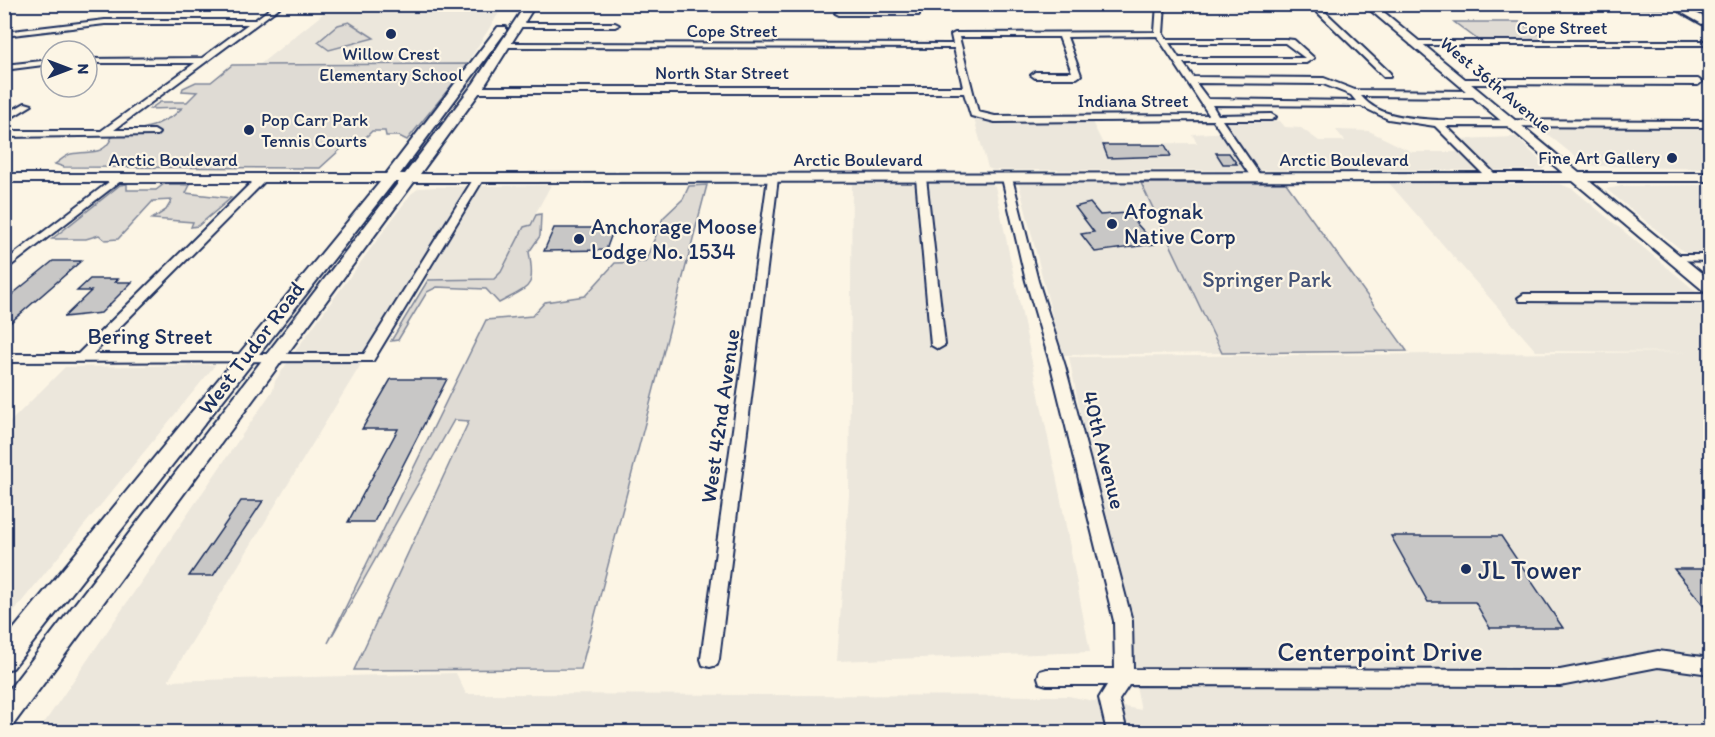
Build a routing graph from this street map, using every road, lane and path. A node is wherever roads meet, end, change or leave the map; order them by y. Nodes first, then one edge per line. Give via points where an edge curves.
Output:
1 (281, 4) edge
2 (1161, 4) edge
3 (1312, 4) edge
4 (1367, 4) edge
5 (1512, 4) edge
6 (1576, 5) edge
7 (1673, 5) edge
8 (525, 6) edge
9 (916, 9) edge
10 (839, 13) dead end
11 (258, 22) junction
12 (1708, 22) edge
13 (519, 25) junction
14 (615, 25) dead end
15 (4, 34) edge
16 (1062, 35) junction
17 (1161, 38) junction
18 (1414, 43) junction
19 (1710, 43) edge
20 (506, 45) junction
21 (958, 46) junction
22 (205, 60) junction
23 (1177, 60) junction
24 (99, 61) edge
25 (39, 64) edge
26 (4, 69) edge
27 (1035, 75) dead end
28 (1388, 75) dead end
29 (1190, 80) junction
30 (1462, 82) junction
31 (1698, 82) dead end
32 (476, 90) junction
33 (968, 90) junction
34 (1354, 93) junction
35 (1476, 94) junction
36 (1206, 102) junction
37 (1360, 104) junction
38 (28, 105) dead end
39 (1216, 117) junction
40 (1271, 117) dead end
41 (4, 119) edge
42 (1438, 123) junction
43 (1511, 123) junction
44 (1710, 124) edge
45 (104, 133) junction
46 (154, 133) dead end
47 (4, 134) edge
48 (1576, 177) junction
49 (1710, 177) edge
50 (4, 178) edge
51 (118, 178) junction
52 (262, 178) junction
53 (399, 178) junction
54 (479, 178) junction
55 (773, 178) junction
56 (921, 178) junction
57 (1008, 178) junction
58 (1257, 178) junction
59 (1493, 178) junction
60 (1675, 258) junction
61 (1710, 258) edge
62 (4, 268) edge
63 (1710, 288) edge
64 (1524, 298) dead end
65 (1710, 298) edge
66 (938, 345) dead end
67 (82, 357) junction
68 (248, 357) junction
69 (274, 357) junction
70 (4, 358) edge
71 (710, 658) dead end
72 (4, 660) edge
73 (1710, 666) edge
74 (1047, 677) dead end
75 (1124, 677) junction
76 (4, 717) edge
77 (1117, 732) edge

1 - 11 street
2 - 17 street
3 - 28 street
4 - 18 main road, West 36th Avenue
5 - 6 street
6 - 7 street
7 - 12 street
8 - 13 main road, West Tudor Road
8 - 53 main road, West Tudor Road via 472,72
9 - 10 street
11 - 15 street via 105,22
11 - 22 street
13 - 14 street
13 - 20 main road, West Tudor Road
16 - 17 street
16 - 21 street via 955,35
16 - 27 street via 1077,75
17 - 23 street
17 - 23 street via 1285,41 1310,58
18 - 19 street, Cope Street
18 - 30 main road, West 36th Avenue
20 - 21 street, Cope Street
20 - 32 main road, West Tudor Road
21 - 33 street
22 - 24 street
22 - 45 street
23 - 29 street
25 - 26 street
29 - 34 street via 1324,81
29 - 36 street
30 - 31 street
30 - 35 main road, West 36th Avenue
32 - 33 street, North Star Street
32 - 53 main road, West Tudor Road
33 - 39 street, Indiana Street via 974,114 995,119
34 - 35 street
34 - 37 street
35 - 43 main road, West 36th Avenue
36 - 37 street
36 - 39 street
37 - 42 street via 1397,119
38 - 41 street
39 - 40 street, Indiana Street
39 - 58 street
42 - 43 street
42 - 59 street
43 - 44 street
43 - 48 main road, West 36th Avenue
45 - 46 street
45 - 47 street
48 - 49 main road, Arctic Boulevard
48 - 59 main road, Arctic Boulevard
48 - 60 main road, West 36th Avenue
50 - 51 main road, Arctic Boulevard
51 - 52 main road, Arctic Boulevard
51 - 62 street
52 - 53 main road, Arctic Boulevard
52 - 67 street
53 - 54 main road, Arctic Boulevard
53 - 68 main road, West Tudor Road
53 - 69 main road, West Tudor Road
54 - 55 main road, Arctic Boulevard
54 - 69 street, Bering Street via 368,358
55 - 56 main road, Arctic Boulevard
55 - 71 street, West 42nd Avenue
56 - 57 main road, Arctic Boulevard
56 - 66 street
57 - 58 main road, Arctic Boulevard
57 - 75 street, 40th Avenue via 1123,621
58 - 59 main road, Arctic Boulevard
60 - 61 street
60 - 63 main road, West 36th Avenue
64 - 65 street
67 - 68 street, Bering Street
67 - 70 street, Bering Street
68 - 69 street, Bering Street
68 - 72 main road, West Tudor Road
69 - 76 main road, West Tudor Road
73 - 75 street, Centerpoint Drive via 1658,659 1560,678
74 - 75 street, Centerpoint Drive
75 - 77 street via 1109,698

